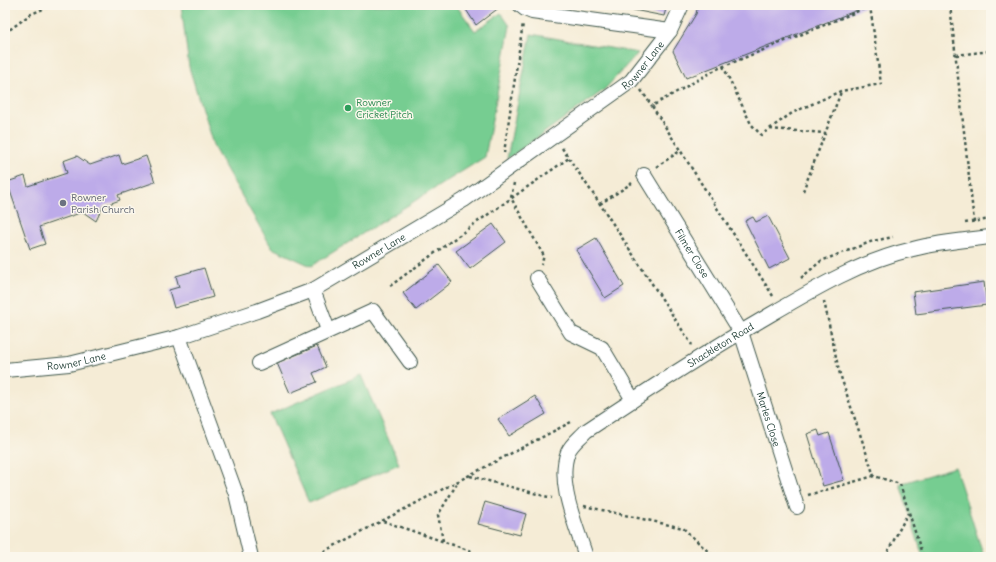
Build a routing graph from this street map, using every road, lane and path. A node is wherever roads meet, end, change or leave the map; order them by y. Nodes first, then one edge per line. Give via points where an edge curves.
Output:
1 (53, 5) edge
2 (682, 5) edge
3 (950, 5) edge
4 (871, 6) edge
5 (523, 7) edge
6 (670, 31) junction
7 (5, 33) edge
8 (991, 51) edge
9 (956, 55) junction
10 (723, 66) junction
11 (841, 91) junction
12 (770, 129) junction
13 (826, 132) junction
14 (554, 136) junction
15 (569, 158) junction
16 (501, 174) junction
17 (644, 175) dead end
18 (513, 186) dead end
19 (804, 191) dead end
20 (512, 198) junction
21 (991, 237) edge
22 (976, 238) junction
23 (537, 278) joint
24 (821, 285) junction
25 (390, 286) dead end
26 (313, 290) junction
27 (781, 308) junction
28 (328, 330) junction
29 (740, 332) junction
30 (179, 337) junction
31 (700, 358) junction
32 (410, 362) dead end
33 (259, 363) dead end
34 (5, 370) edge
35 (633, 400) junction
36 (580, 417) dead end
37 (470, 476) junction
38 (874, 476) junction
39 (458, 482) junction
40 (569, 502) junction
41 (795, 503) joint
42 (909, 513) junction
43 (383, 521) junction
44 (443, 541) junction
45 (251, 557) edge
46 (313, 557) edge
47 (477, 557) edge
48 (586, 557) edge
49 (714, 557) edge
50 (885, 557) edge
51 (923, 557) edge

1 - 7 path via 31,14
2 - 6 street, Rowner Lane
3 - 9 path
4 - 10 path
4 - 11 path via 881,84
5 - 6 street via 532,12
5 - 16 path
6 - 14 street, Rowner Lane via 631,81
8 - 9 path
9 - 22 path
10 - 12 path via 751,124 761,135
10 - 27 path via 652,106
11 - 12 path via 792,113
11 - 13 path
12 - 13 path
13 - 19 path
14 - 15 path
14 - 16 street, Rowner Lane
15 - 20 path
15 - 31 path
16 - 18 path
16 - 26 street, Rowner Lane via 464,200
17 - 29 street, Filmer Close
20 - 23 path via 544,256
20 - 25 path
21 - 22 street, Shackleton Road
22 - 24 street, Shackleton Road via 912,249
23 - 35 street via 571,333 602,348
24 - 27 street, Shackleton Road
24 - 38 path via 839,371
26 - 28 street
26 - 30 street, Rowner Lane
27 - 29 street, Shackleton Road
28 - 32 street via 372,311
28 - 33 street
29 - 31 street, Shackleton Road
29 - 41 street, Marles Close
30 - 34 street, Rowner Lane via 69,364
30 - 45 street via 236,494
31 - 35 street, Shackleton Road
35 - 40 street, Shackleton Road via 586,431 568,451 564,471
36 - 37 path
37 - 39 path
37 - 40 path
38 - 41 path
38 - 42 path via 900,484
39 - 43 path
39 - 44 path via 438,515
40 - 48 street, Shackleton Road
40 - 49 path via 683,528
42 - 50 path
42 - 51 path
43 - 44 path
43 - 46 path
44 - 47 path via 471,550

